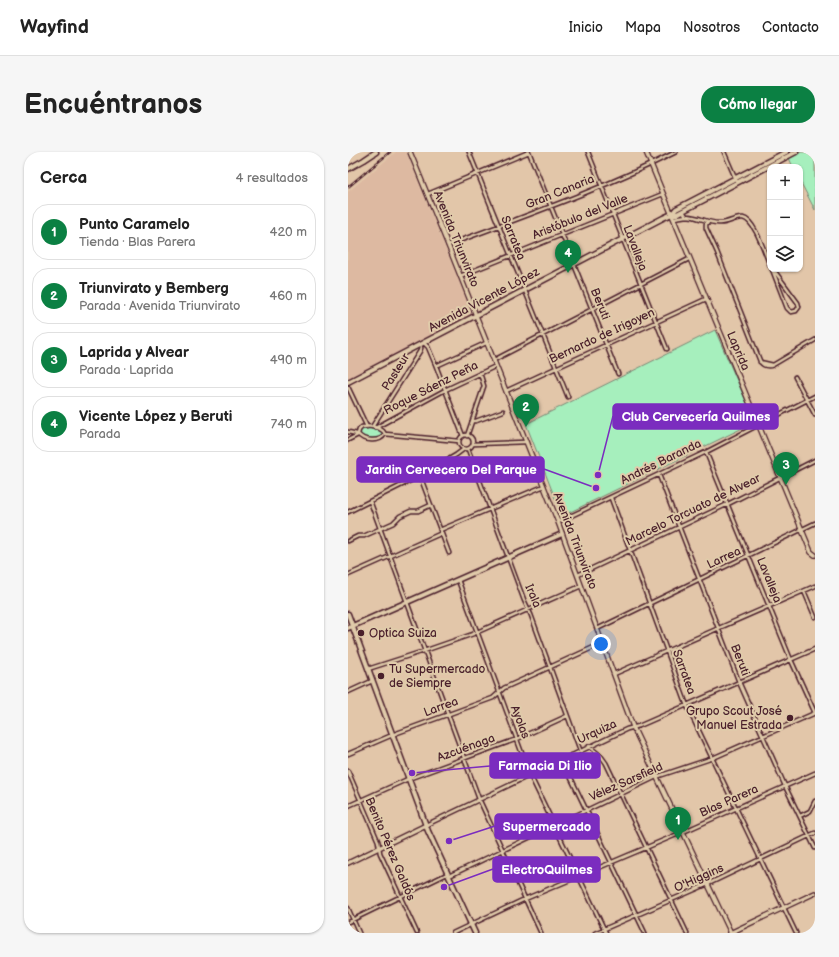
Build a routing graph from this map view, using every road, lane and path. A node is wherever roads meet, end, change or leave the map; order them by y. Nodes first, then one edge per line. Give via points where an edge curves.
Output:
1 (376, 152) edge
2 (410, 152) edge
3 (469, 152) edge
4 (529, 152) edge
5 (588, 152) edge
6 (646, 152) edge
7 (676, 152) edge
8 (724, 152) edge
9 (786, 152) edge
10 (796, 152) edge
11 (651, 164) junction
12 (348, 169) edge
13 (477, 173) junction
14 (736, 180) junction
15 (601, 185) junction
16 (428, 194) junction
17 (663, 194) junction
18 (550, 206) junction
19 (683, 211) junction
20 (612, 214) junction
21 (673, 216) junction
22 (686, 216) junction
23 (708, 223) junction
24 (498, 226) junction
25 (562, 234) junction
26 (622, 240) junction
27 (448, 245) junction
28 (510, 255) junction
29 (767, 258) edge
30 (689, 259) junction
31 (574, 265) junction
32 (772, 269) edge
33 (460, 276) junction
34 (640, 285) junction
35 (525, 290) junction
36 (706, 299) junction
37 (592, 309) junction
38 (476, 316) junction
39 (655, 322) junction
40 (543, 335) junction
41 (815, 340) edge
42 (486, 343) junction
43 (422, 344) junction
44 (606, 344) junction
45 (667, 350) dead end
46 (494, 360) junction
47 (436, 366) junction
48 (496, 366) junction
49 (556, 367) junction
50 (480, 373) junction
51 (618, 374) dead end
52 (795, 377) dead end
53 (348, 382) edge
54 (348, 387) edge
55 (445, 390) junction
56 (506, 391) junction
57 (815, 396) edge
58 (568, 397) dead end
59 (808, 400) junction
60 (503, 411) dead end
61 (815, 414) edge
62 (472, 421) junction
63 (758, 425) junction
64 (367, 427) junction
65 (372, 427) junction
66 (375, 428) junction
67 (348, 432) edge
68 (358, 434) junction
69 (385, 434) junction
70 (463, 436) junction
71 (467, 436) junction
72 (348, 440) edge
73 (459, 441) junction
74 (526, 442) junction
75 (473, 444) junction
76 (464, 449) junction
77 (468, 449) junction
78 (706, 452) junction
79 (815, 460) edge
80 (659, 475) junction
81 (420, 476) junction
82 (780, 478) junction
83 (544, 486) junction
84 (611, 498) junction
85 (370, 501) junction
86 (728, 504) junction
87 (431, 506) junction
88 (490, 509) junction
89 (348, 512) edge
90 (558, 522) junction
91 (815, 523) edge
92 (680, 527) junction
93 (379, 529) junction
94 (802, 529) junction
95 (441, 532) junction
96 (562, 534) junction
97 (348, 541) edge
98 (630, 550) junction
99 (449, 553) dead end
100 (815, 555) edge
101 (749, 556) junction
102 (390, 557) junction
103 (509, 558) junction
104 (348, 575) edge
105 (578, 575) junction
106 (458, 579) junction
107 (700, 579) junction
108 (581, 586) junction
109 (815, 586) edge
110 (804, 591) junction
111 (406, 602) junction
112 (649, 603) junction
113 (770, 606) junction
114 (528, 610) junction
115 (348, 614) edge
116 (815, 617) edge
117 (353, 626) junction
118 (348, 628) edge
119 (597, 629) junction
120 (718, 629) junction
121 (477, 632) junction
122 (603, 643) junction
123 (815, 649) edge
124 (667, 651) junction
125 (424, 652) junction
126 (791, 660) junction
127 (550, 666) junction
128 (368, 669) junction
129 (614, 674) junction
130 (372, 681) junction
131 (739, 682) junction
132 (348, 692) edge
133 (499, 692) junction
134 (687, 706) junction
135 (815, 713) edge
136 (447, 715) junction
137 (567, 716) junction
138 (633, 727) junction
139 (392, 735) junction
140 (762, 736) junction
141 (517, 740) junction
142 (590, 746) junction
143 (580, 750) junction
144 (348, 754) edge
145 (571, 755) junction
146 (464, 758) junction
147 (713, 758) junction
148 (348, 771) edge
149 (815, 773) edge
150 (530, 774) junction
151 (656, 777) junction
152 (408, 779) junction
153 (785, 786) junction
154 (621, 794) junction
155 (479, 799) junction
156 (361, 800) junction
157 (815, 801) edge
158 (348, 806) edge
159 (736, 808) junction
160 (586, 810) junction
161 (800, 816) junction
162 (426, 825) junction
163 (555, 826) junction
164 (683, 832) junction
165 (815, 833) edge
166 (809, 836) junction
167 (646, 847) junction
168 (379, 848) junction
169 (815, 848) edge
170 (503, 850) junction
171 (761, 859) junction
172 (612, 862) junction
173 (348, 863) edge
174 (448, 875) junction
175 (579, 876) junction
176 (708, 884) junction
177 (815, 893) edge
178 (400, 896) junction
179 (525, 900) junction
180 (671, 900) junction
181 (348, 908) edge
182 (784, 908) junction
183 (636, 915) junction
184 (353, 920) junction
185 (348, 922) edge
186 (471, 924) junction
187 (604, 929) junction
188 (359, 933) edge
189 (417, 933) edge
190 (453, 933) edge
191 (475, 933) edge
192 (541, 933) edge
193 (595, 933) edge
194 (606, 933) edge
195 (645, 933) edge
196 (687, 933) edge
197 (730, 933) edge
198 (796, 933) edge

1 - 12 main road
2 - 16 street, Avenida Triunvirato
3 - 13 street, Sarratea
4 - 13 street
4 - 18 street, Beruti
5 - 15 street, Lavalleja
6 - 11 street, Laprida
7 - 11 street, Gran Canaria
8 - 14 street
9 - 14 main road
10 - 14 main road
11 - 15 street, Gran Canaria
11 - 17 street, Laprida
13 - 16 street
13 - 24 street, Sarratea
14 - 19 main road
14 - 21 main road via 676,209
15 - 18 street, Gran Canaria
15 - 20 street, Lavalleja
16 - 27 street, Avenida Triunvirato
17 - 20 street, Aristóbulo del Valle
17 - 21 street, Laprida
18 - 24 street, Gran Canaria
18 - 25 street, Beruti
19 - 21 main road
19 - 22 street
20 - 25 street, Aristóbulo del Valle
20 - 26 street, Lavalleja
21 - 22 street
21 - 26 main road, Avenida Vicente López
21 - 30 street, Laprida
22 - 23 street via 696,217
23 - 29 street via 720,224 740,218 747,220 754,227
23 - 41 street via 706,228 760,361 773,365
24 - 27 street, Gran Canaria
24 - 28 street, Sarratea
25 - 28 street, Aristóbulo del Valle
25 - 31 street, Beruti
26 - 31 main road, Avenida Vicente López
26 - 34 street, Lavalleja
27 - 33 street, Avenida Triunvirato
28 - 33 street, Aristóbulo del Valle
28 - 35 street, Sarratea
30 - 34 street, Roque Sáenz Peña
30 - 36 street, Laprida
31 - 35 main road, Avenida Vicente López
31 - 37 street, Beruti
32 - 32 street via 787,308 791,312 796,311 798,303
33 - 38 street, Avenida Triunvirato
34 - 37 street, Roque Sáenz Peña
34 - 39 street, Lavalleja
35 - 38 main road, Avenida Vicente López
35 - 40 street, Sarratea
36 - 39 street, Bernardo de Irigoyen
36 - 63 street, Laprida
37 - 40 street, Roque Sáenz Peña
37 - 44 street, Beruti
38 - 42 street, Avenida Triunvirato
38 - 43 main road, Avenida Vicente López
39 - 44 street, Bernardo de Irigoyen
39 - 45 street, Lavalleja
40 - 46 street, Roque Sáenz Peña
40 - 49 street, Sarratea
42 - 46 street, Avenida Triunvirato
42 - 47 street
43 - 47 street via 428,347
43 - 53 main road, Avenida Vicente López
43 - 65 street, Pasteur via 420,352
44 - 49 street, Bernardo de Irigoyen
44 - 51 street, Beruti
46 - 48 street, Avenida Triunvirato
47 - 55 street
48 - 50 street, Roque Sáenz Peña
48 - 56 street, Avenida Triunvirato
49 - 56 street, Bernardo de Irigoyen
49 - 58 street, Sarratea
50 - 55 street, Roque Sáenz Peña
50 - 62 street via 484,386
52 - 59 street
54 - 64 street
55 - 66 street, Roque Sáenz Peña
55 - 70 street
56 - 74 street, Avenida Triunvirato
57 - 59 street, Andrés Baranda
59 - 61 street
59 - 63 street, Andrés Baranda
60 - 62 street
62 - 71 street
63 - 78 street, Andrés Baranda
63 - 82 street, Laprida
64 - 65 street
64 - 68 street via 360,428
65 - 66 street
66 - 69 street via 381,429
67 - 68 street
68 - 69 street via 366,439 375,440
68 - 72 street
69 - 73 street
70 - 71 street
70 - 73 street
71 - 75 street
73 - 76 street
74 - 75 street
74 - 83 street, Avenida Triunvirato
75 - 77 street
76 - 77 street
76 - 81 street
77 - 88 street, Irala
78 - 80 street, Andrés Baranda
78 - 86 street, Lavalleja
79 - 82 street, Marcelo Torcuato de Alvear
80 - 84 street, Andrés Baranda
80 - 92 street, Beruti
81 - 85 street
81 - 87 street
82 - 86 street, Marcelo Torcuato de Alvear
82 - 94 street, Laprida
83 - 88 street
83 - 90 street, Avenida Triunvirato
84 - 90 street, Andrés Baranda
84 - 98 street, Sarratea
85 - 89 street
85 - 93 street
86 - 92 street, Marcelo Torcuato de Alvear
86 - 101 street, Lavalleja
87 - 93 street via 411,511
87 - 95 street
88 - 95 street
88 - 103 street, Irala
90 - 96 street, Avenida Triunvirato
91 - 94 street, Larrea
92 - 98 street, Marcelo Torcuato de Alvear
92 - 107 street, Beruti
93 - 97 street
93 - 102 street
94 - 100 street, Laprida via 811,552
94 - 101 street, Larrea
95 - 99 street
95 - 102 street
96 - 103 main road
96 - 105 street, Avenida Triunvirato
98 - 105 street, Marcelo Torcuato de Alvear
98 - 112 street, Sarratea
101 - 107 street, Larrea
101 - 113 street, Lavalleja
102 - 104 street
102 - 111 street
103 - 106 main road
103 - 114 street, Irala
105 - 108 street, Avenida Triunvirato
106 - 111 main road
106 - 121 street, Ayolas
107 - 112 street, Larrea
107 - 120 street, Beruti
108 - 114 street
108 - 119 street, Avenida Triunvirato
109 - 110 street
110 - 113 street
110 - 116 street
111 - 117 main road
111 - 125 street
112 - 119 street, Larrea
112 - 124 street, Sarratea
113 - 120 street
113 - 126 street, Lavalleja
114 - 121 street
114 - 127 street, Irala
115 - 117 main road
117 - 118 main road
117 - 128 main road
119 - 122 street, Avenida Triunvirato
120 - 124 street
120 - 131 street, Beruti
121 - 125 street
121 - 133 street, Ayolas
122 - 127 street, Larrea
122 - 129 street, Avenida Triunvirato
123 - 126 street, Urquiza
124 - 129 street
124 - 134 street, Sarratea
125 - 128 street
125 - 136 street
126 - 131 street, Urquiza
126 - 135 street, Lavalleja
127 - 133 street, Larrea
127 - 137 street, Irala
128 - 130 main road
129 - 138 street, Avenida Triunvirato
130 - 132 street
130 - 139 main road
131 - 134 street, Urquiza
131 - 140 street, Beruti
133 - 136 street, Larrea via 493,698
133 - 141 street, Ayolas
134 - 138 street, Urquiza
134 - 147 street, Sarratea
135 - 140 street, Vélez Sarsfield
136 - 139 street, Larrea
136 - 146 street
137 - 141 street, Azcuénaga
137 - 143 street, Irala
138 - 142 street, Urquiza
138 - 151 street, Avenida Triunvirato
139 - 144 street, Larrea
139 - 152 main road
140 - 147 street, Vélez Sarsfield
140 - 153 street, Beruti
141 - 146 street, Azcuénaga
141 - 150 street, Ayolas
142 - 143 street, Urquiza
142 - 154 street via 604,759
143 - 145 street, Urquiza
145 - 150 street, Urquiza
145 - 160 street via 569,774
146 - 152 street, Azcuénaga
146 - 155 street
147 - 151 street, Vélez Sarsfield
147 - 159 street, Sarratea
148 - 156 street, Benito Pérez Galdós
149 - 153 street, Blas Parera
150 - 155 street, Urquiza
150 - 163 street, Ayolas
151 - 154 street, Vélez Sarsfield
151 - 164 street, Avenida Triunvirato
152 - 156 street, Azcuénaga
152 - 162 main road
153 - 159 street, Blas Parera
153 - 161 street, Beruti
154 - 160 street, Vélez Sarsfield
154 - 167 street
155 - 162 street, Urquiza
155 - 170 street
156 - 158 street, Azcuénaga
156 - 168 street, Benito Pérez Galdós
157 - 161 street via 810,811
159 - 164 street, Blas Parera
159 - 171 street, Sarratea
160 - 163 street, Vélez Sarsfield
160 - 172 street
161 - 166 street, Beruti
162 - 168 street, Urquiza
162 - 174 main road
163 - 170 street, Vélez Sarsfield
163 - 175 street, Ayolas
164 - 167 street, Blas Parera
164 - 176 street, Avenida Triunvirato
165 - 166 street, O'Higgins
166 - 169 street, Beruti
166 - 171 street, O'Higgins
167 - 172 street, Blas Parera
167 - 180 street
168 - 173 street, Urquiza
168 - 178 street, Benito Pérez Galdós
170 - 174 street, Vélez Sarsfield
170 - 179 street
171 - 176 street, O'Higgins
171 - 182 street, Sarratea
172 - 175 street, Blas Parera
172 - 183 street
174 - 178 street, Vélez Sarsfield
174 - 186 main road
175 - 179 street, Blas Parera
175 - 187 street, Ayolas
176 - 180 street, O'Higgins
176 - 197 street, Avenida Triunvirato
177 - 182 street
178 - 184 street, Vélez Sarsfield
178 - 189 street, Benito Pérez Galdós
179 - 186 street, Blas Parera
179 - 192 street
180 - 183 street, O'Higgins
180 - 196 street
181 - 184 street
182 - 197 street
182 - 198 street, Sarratea
183 - 187 street, O'Higgins
183 - 195 street
184 - 185 street, Vélez Sarsfield
184 - 188 street
186 - 190 street, Blas Parera
186 - 191 main road
187 - 193 street, O'Higgins
187 - 194 street, Ayolas

